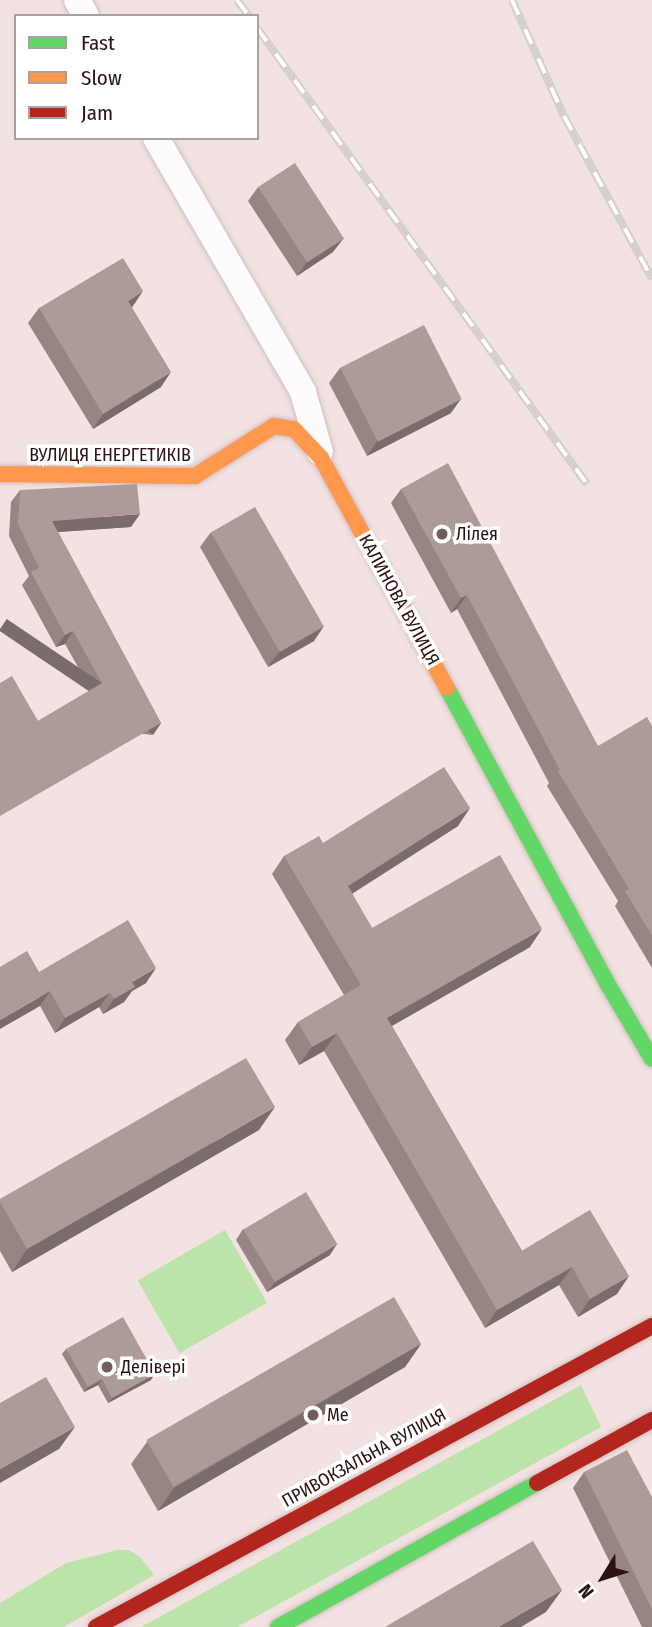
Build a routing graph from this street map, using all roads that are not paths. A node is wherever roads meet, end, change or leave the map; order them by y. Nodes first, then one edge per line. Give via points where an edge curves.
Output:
1 (157, 140) edge
2 (321, 457) junction
3 (0, 474) edge
4 (652, 1059) edge
5 (652, 1326) edge
6 (652, 1420) edge
7 (96, 1627) edge
8 (278, 1627) edge

1 - 2 street, КАЛИНОВА ВУЛИЦЯ via 303,392
2 - 3 street, ВУЛИЦЯ ЕНЕРГЕТИКІВ via 295,429 274,426 195,476
2 - 4 street, КАЛИНОВА ВУЛИЦЯ
5 - 7 street, ПРИВОКЗАЛЬНА ВУЛИЦЯ
6 - 8 street

